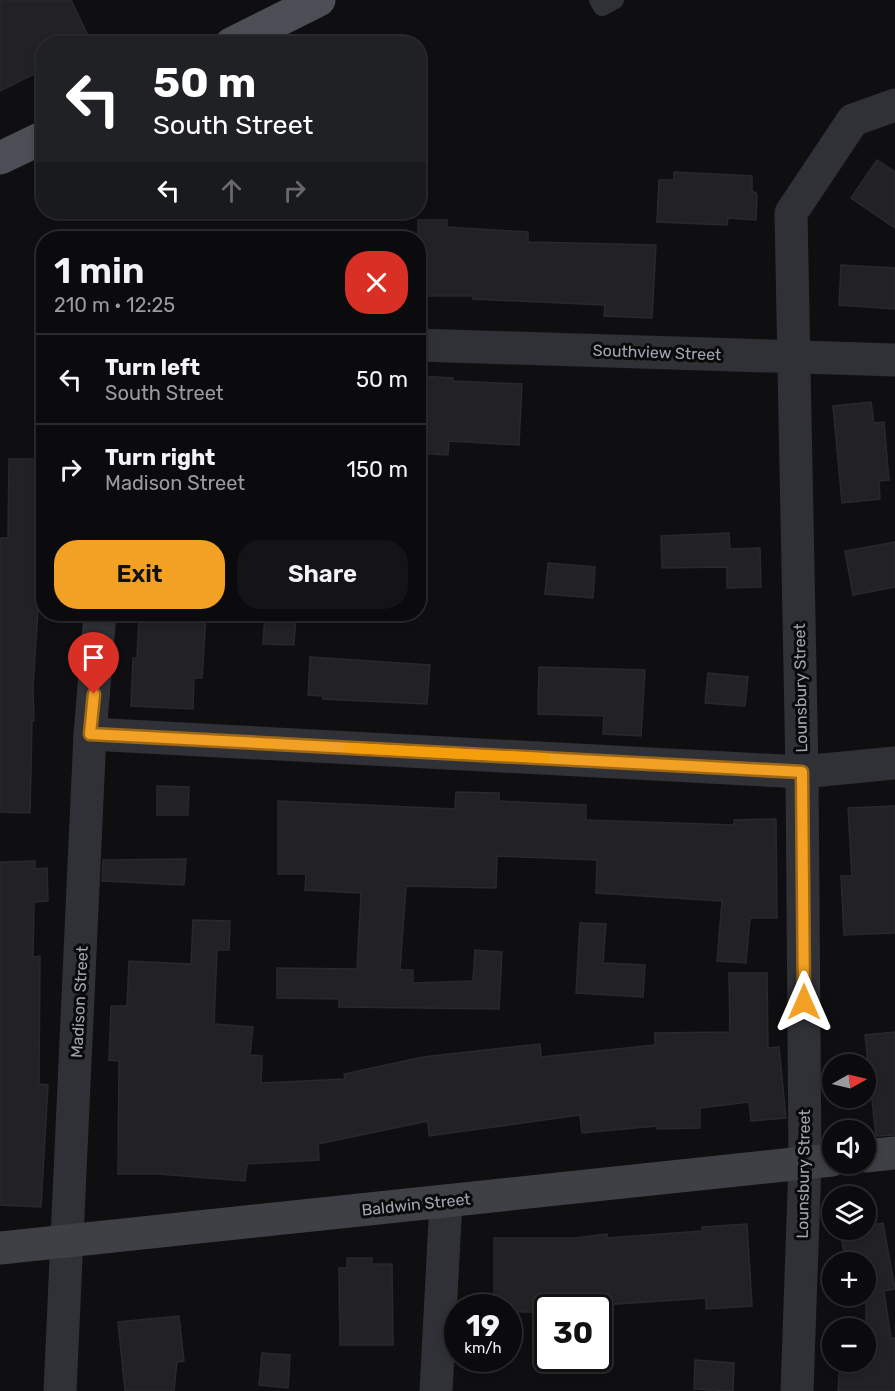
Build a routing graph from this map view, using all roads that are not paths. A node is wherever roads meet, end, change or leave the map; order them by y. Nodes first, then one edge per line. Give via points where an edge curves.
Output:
1 (319, 0) edge
2 (598, 0) edge
3 (615, 0) edge
4 (247, 36) edge
5 (895, 105) edge
6 (36, 141) edge
7 (0, 158) edge
8 (426, 345) edge
9 (794, 356) junction
10 (895, 360) edge
11 (99, 621) edge
12 (90, 734) junction
13 (895, 763) edge
14 (802, 772) junction
15 (895, 1153) edge
16 (876, 1155) edge
17 (819, 1162) edge
18 (446, 1201) junction
19 (67, 1241) junction
20 (0, 1248) edge
21 (60, 1391) edge
22 (436, 1391) edge
23 (797, 1391) edge

1 - 4 main road
2 - 3 lane via 602,7
5 - 9 street, Lounsbury Street via 853,120 790,213
6 - 7 main road
8 - 9 street, Southview Street
9 - 10 street, Southview Street
9 - 14 street, Lounsbury Street
11 - 12 street, Madison Street
12 - 14 street
12 - 19 street, Madison Street
13 - 14 street
14 - 17 street, Lounsbury Street
15 - 16 main road
17 - 18 main road, Baldwin Street
17 - 23 street, Lounsbury Street
18 - 19 main road, Baldwin Street
18 - 22 street
19 - 20 main road, Baldwin Street
19 - 21 street, Madison Street

